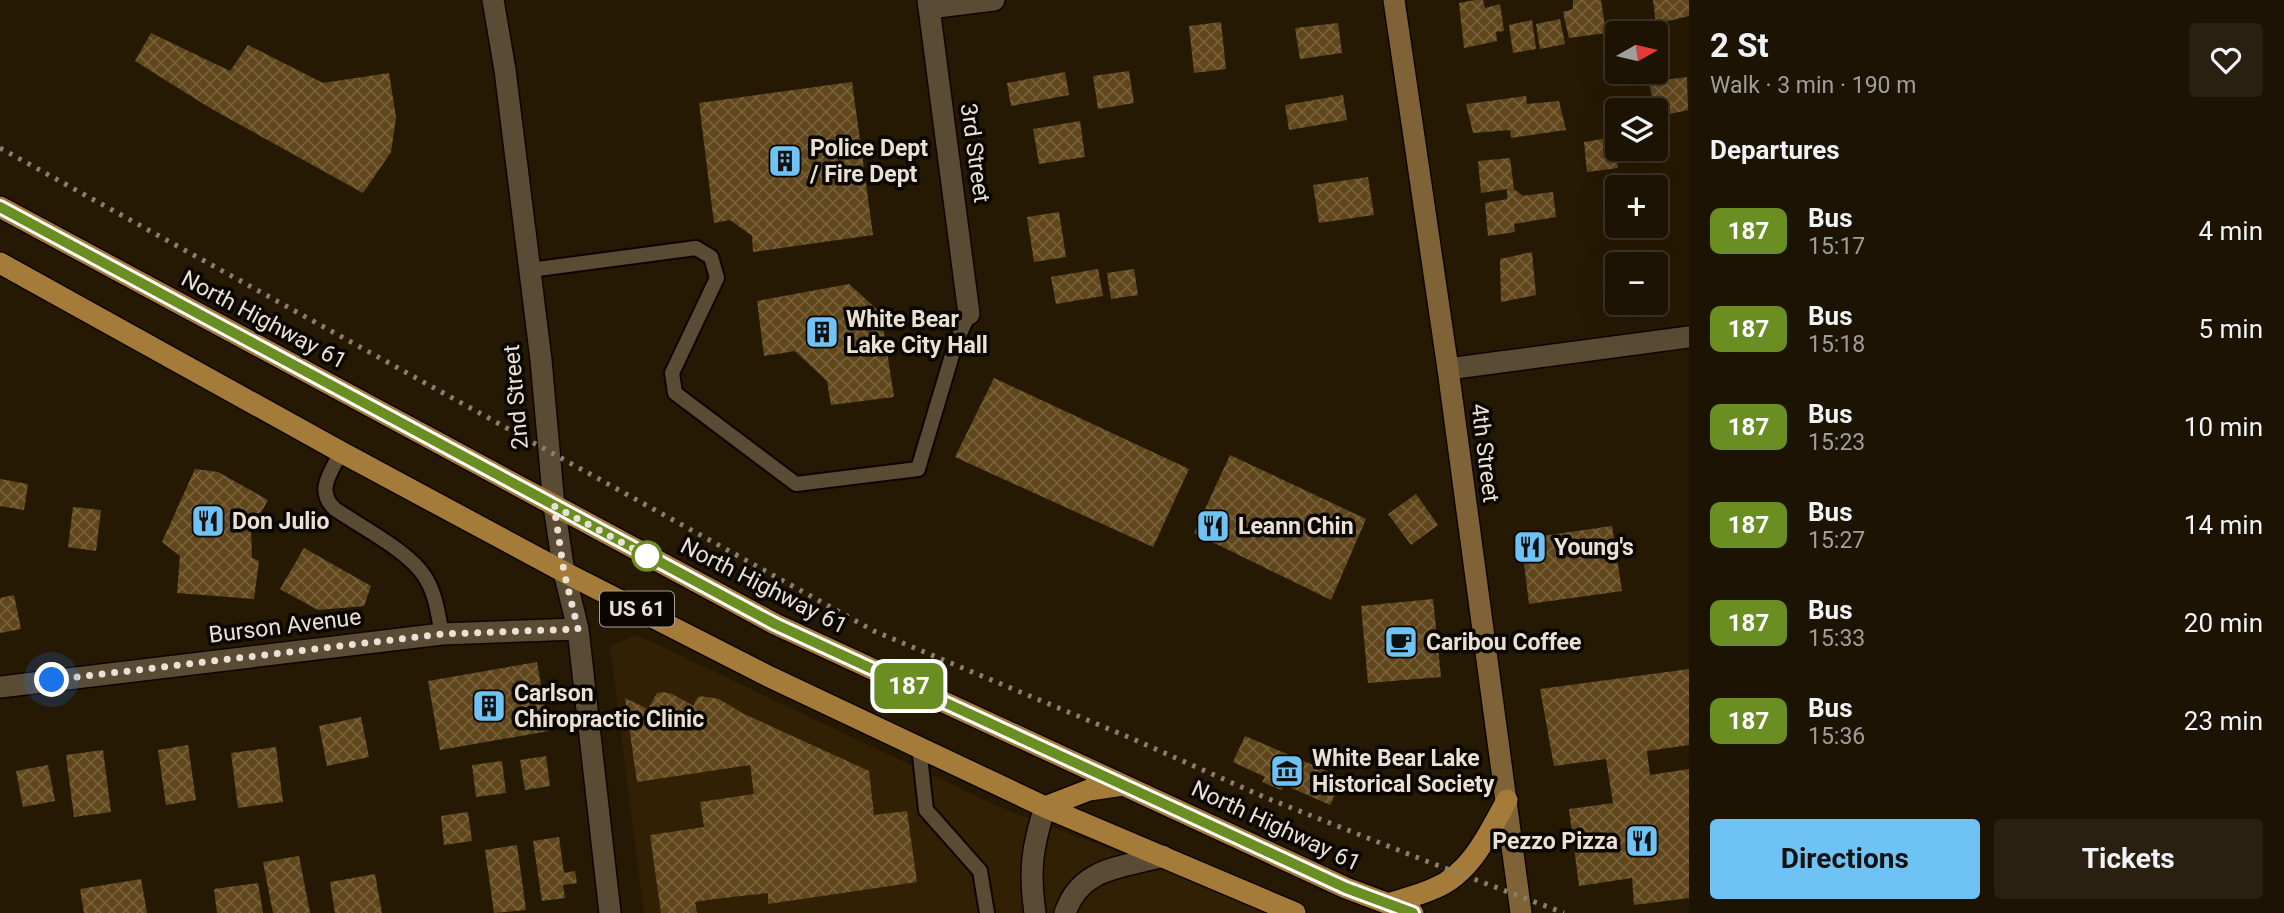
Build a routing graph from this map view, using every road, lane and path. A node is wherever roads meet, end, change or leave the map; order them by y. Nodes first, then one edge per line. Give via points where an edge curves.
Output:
1 (494, 0) edge
2 (994, 0) edge
3 (1394, 0) edge
4 (929, 4) edge
5 (0, 207) edge
6 (0, 263) edge
7 (530, 270) junction
8 (970, 314) joint
9 (1689, 337) edge
10 (1448, 369) junction
11 (341, 452) junction
12 (554, 506) junction
13 (564, 572) junction
14 (578, 629) junction
15 (442, 634) junction
16 (0, 687) edge
17 (919, 747) junction
18 (1123, 785) junction
19 (1507, 800) junction
20 (1045, 807) junction
21 (1163, 856) junction
22 (1388, 904) junction
23 (610, 913) edge
24 (987, 913) edge
25 (1035, 913) edge
26 (1065, 913) edge
27 (1295, 913) edge
28 (1413, 913) edge
29 (1521, 913) edge

1 - 7 street, 2nd Street
2 - 4 street
3 - 10 street, 4th Street
4 - 8 street, 3rd Street
5 - 12 main road, North Highway 61 / US 61
6 - 11 main road, US 61
7 - 8 lane via 696,248 711,257 717,278 672,373 675,393 796,484 918,469 956,342
7 - 12 street, 2nd Street
9 - 10 street
10 - 19 street, 4th Street
11 - 13 main road, US 61
11 - 15 lane via 324,485 327,502 413,561 435,599
12 - 13 street, 2nd Street
12 - 18 main road, North Highway 61 / US 61 via 775,624
13 - 14 street, 2nd Street
13 - 17 main road, US 61
14 - 15 street, Burson Avenue
14 - 23 street, 2nd Street
15 - 16 street, Burson Avenue
17 - 20 main road, US 61
17 - 24 lane via 926,810 981,871
18 - 20 main road via 1089,790
18 - 22 main road, North Highway 61 / US 61
19 - 22 main road via 1468,864 1437,887
19 - 29 street, 4th Street
20 - 21 main road, US 61
20 - 25 street via 1034,842 1031,886
21 - 26 street via 1106,870 1087,880 1070,898
21 - 27 main road, US 61
22 - 28 main road, North Highway 61 / US 61

